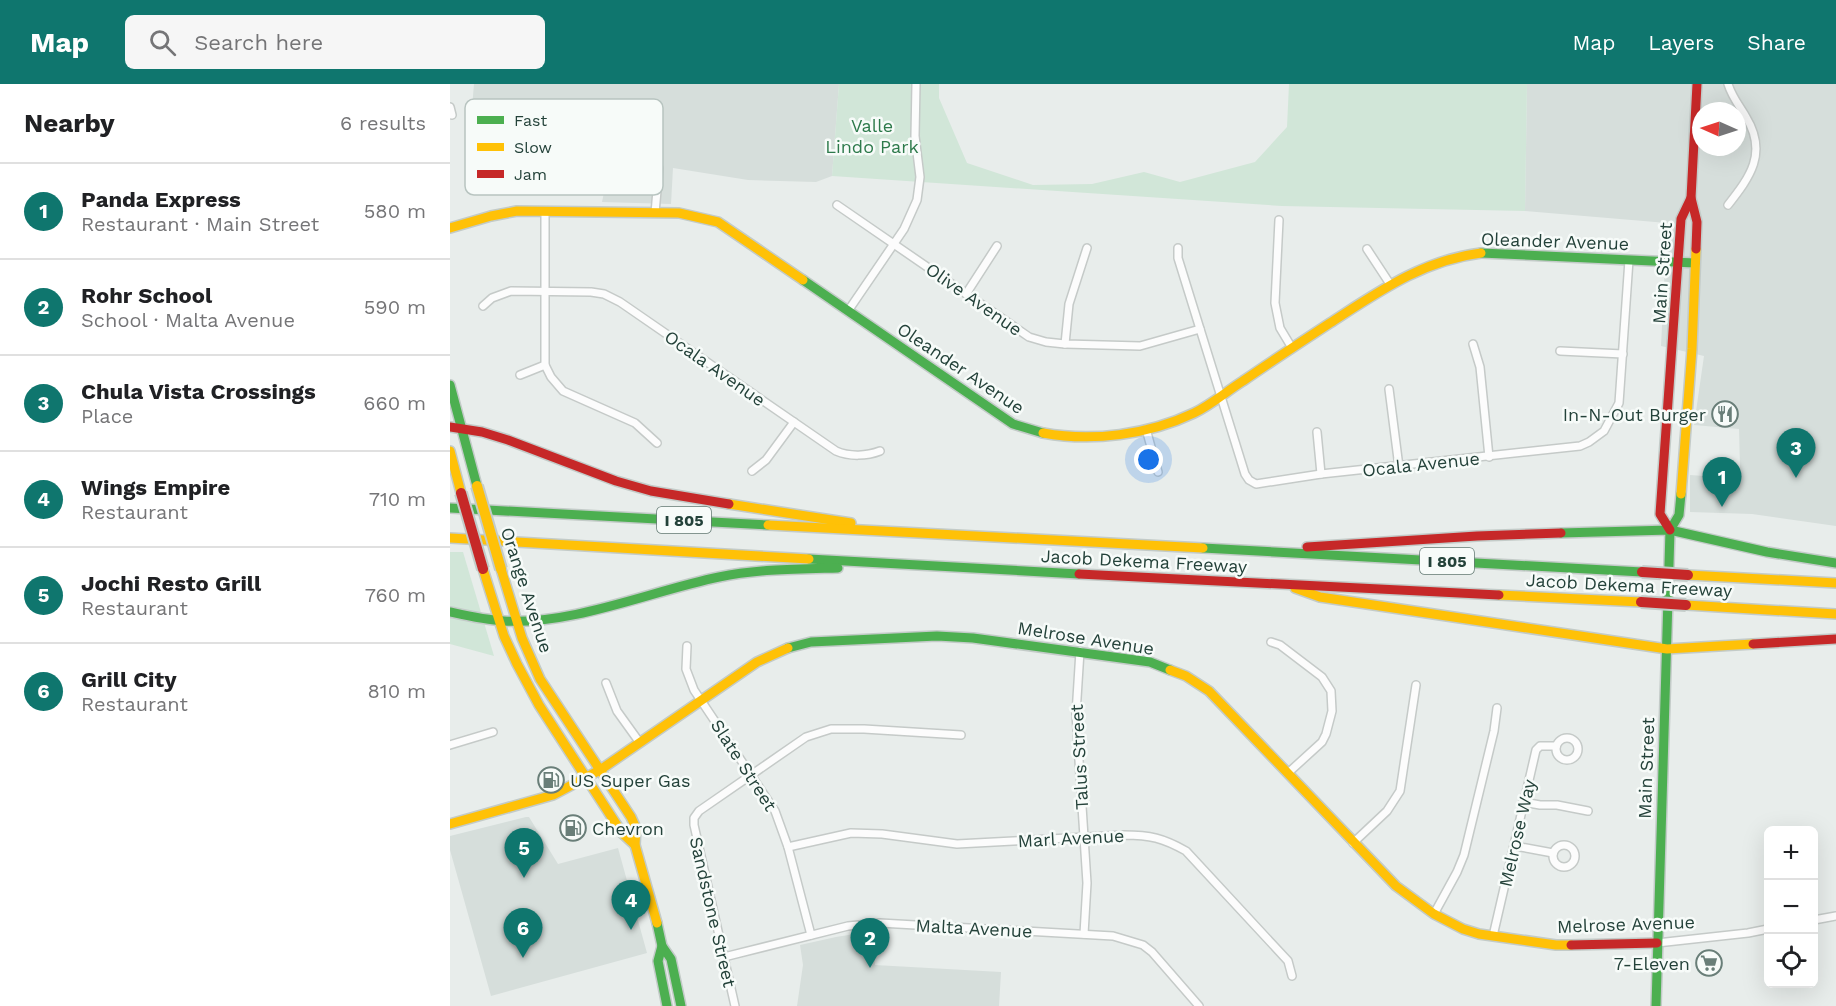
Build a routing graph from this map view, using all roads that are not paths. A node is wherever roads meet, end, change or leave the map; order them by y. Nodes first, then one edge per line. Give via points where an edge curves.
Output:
1 (916, 84) edge
2 (1697, 84) edge
3 (1728, 84) edge
4 (657, 195) edge
5 (1691, 198) junction
6 (837, 205) dead end
7 (1728, 205) dead end
8 (545, 211) junction
9 (655, 213) junction
10 (1279, 220) dead end
11 (450, 228) edge
12 (894, 244) junction
13 (997, 246) dead end
14 (1087, 248) dead end
15 (1178, 248) dead end
16 (1367, 249) dead end
17 (1629, 260) junction
18 (1679, 262) junction
19 (1695, 263) junction
20 (1390, 284) junction
21 (546, 291) junction
22 (966, 294) junction
23 (483, 306) dead end
24 (848, 311) junction
25 (1200, 329) junction
26 (1065, 344) junction
27 (1473, 344) dead end
28 (1673, 347) junction
29 (1292, 348) junction
30 (1692, 349) junction
31 (1560, 351) dead end
32 (1623, 354) junction
33 (544, 365) junction
34 (520, 375) dead end
35 (450, 385) edge
36 (1389, 389) dead end
37 (1222, 395) junction
38 (794, 422) junction
39 (456, 427) edge
40 (1146, 429) junction
41 (1317, 432) dead end
42 (657, 443) dead end
43 (450, 451) edge
44 (880, 451) dead end
45 (1489, 456) junction
46 (1399, 466) junction
47 (752, 471) dead end
48 (1158, 472) dead end
49 (1321, 474) junction
50 (450, 508) edge
51 (1670, 530) junction
52 (917, 534) junction
53 (450, 538) edge
54 (1252, 551) junction
55 (1836, 562) edge
56 (896, 565) junction
57 (1836, 583) edge
58 (1285, 584) junction
59 (450, 612) edge
60 (1836, 614) edge
61 (498, 621) junction
62 (517, 622) junction
63 (1836, 639) edge
64 (1271, 642) dead end
65 (687, 646) dead end
66 (1667, 649) junction
67 (1080, 651) junction
68 (606, 683) dead end
69 (1416, 686) dead end
70 (701, 701) junction
71 (1497, 708) dead end
72 (493, 732) dead end
73 (961, 735) dead end
74 (640, 743) junction
75 (450, 745) edge
76 (1556, 746) dead end
77 (600, 770) junction
78 (1288, 773) junction
79 (753, 775) junction
80 (587, 777) junction
81 (1523, 802) junction
82 (1588, 811) dead end
83 (450, 824) edge
84 (1084, 838) junction
85 (1353, 843) junction
86 (635, 845) junction
87 (1515, 846) junction
88 (788, 847) junction
89 (1553, 853) dead end
90 (1434, 914) junction
91 (1836, 916) edge
92 (1818, 919) edge
93 (1764, 930) edge
94 (1084, 934) junction
95 (811, 935) junction
96 (1493, 936) junction
97 (1657, 943) junction
98 (662, 946) junction
99 (724, 957) junction
100 (1292, 976) dead end
101 (667, 1006) edge
102 (681, 1006) edge
103 (735, 1006) edge
104 (1199, 1006) edge
105 (1656, 1006) edge

1 - 12 street via 915,136 920,185 911,217
2 - 5 main road, Main Street
3 - 7 street via 1746,117 1756,149 1750,176
4 - 9 street
5 - 18 main road, Main Street via 1681,219
5 - 19 main road, Main Street via 1697,222
6 - 12 street, Olive Avenue
8 - 9 main road, Oleander Avenue
8 - 11 main road, Oleander Avenue via 504,213
8 - 21 street
9 - 24 main road, Oleander Avenue via 679,213 718,222
10 - 29 street via 1275,303 1280,328
12 - 22 street, Olive Avenue
12 - 24 street
13 - 22 street
14 - 26 street via 1069,304
15 - 25 street
16 - 20 street
17 - 18 main road, Oleander Avenue
17 - 20 main road, Oleander Avenue via 1469,254 1425,266
17 - 32 street
18 - 19 main road, Oleander Avenue
18 - 28 main road, Main Street
19 - 30 main road, Main Street
20 - 29 main road, Oleander Avenue
21 - 23 street, Ocala Avenue via 511,291
21 - 33 street
21 - 38 street, Ocala Avenue via 604,294 621,302
22 - 26 street, Olive Avenue via 1029,337
24 - 40 main road, Oleander Avenue via 1013,424 1046,435 1102,438
25 - 26 street, Olive Avenue via 1140,346
25 - 37 street
27 - 45 street via 1480,367
28 - 30 main road
28 - 51 main road, Main Street via 1660,514
29 - 37 main road, Oleander Avenue
30 - 51 main road, Main Street via 1679,516
31 - 32 street
32 - 45 street, Ocala Avenue via 1618,404 1599,436 1580,446
33 - 34 street
33 - 42 street via 563,392 635,423
35 - 39 main road, Orange Avenue
36 - 46 street
37 - 40 main road, Oleander Avenue via 1195,413
37 - 49 street, Ocala Avenue via 1249,480 1256,484
38 - 44 street, Ocala Avenue via 842,454 869,455
38 - 47 street via 766,460
39 - 52 main road via 508,440 651,491
39 - 62 main road, Orange Avenue, bridge
40 - 48 street
41 - 49 street
43 - 61 main road, Orange Avenue, bridge
45 - 46 street, Ocala Avenue
46 - 49 street, Ocala Avenue
50 - 52 main road, Jacob Dekema Freeway / I 805
51 - 54 main road via 1477,536
51 - 55 main road via 1767,552
51 - 66 main road, Main Street
52 - 54 main road, Jacob Dekema Freeway / I 805
53 - 56 main road, Jacob Dekema Freeway / I 805
54 - 57 main road, Jacob Dekema Freeway / I 805, bridge
56 - 58 main road, Jacob Dekema Freeway / I 805
56 - 62 main road via 750,572 578,614
58 - 60 main road, Jacob Dekema Freeway / I 805, bridge
58 - 66 main road via 1320,597
59 - 61 main road
61 - 62 main road
61 - 80 main road, Orange Avenue via 539,705
62 - 77 main road, Orange Avenue via 540,679
63 - 66 main road
64 - 78 street via 1317,673 1331,691 1331,720 1322,742
65 - 70 street, Slate Street via 686,669
66 - 97 main road, Main Street
67 - 70 main road, Melrose Avenue via 950,636 811,642 771,655
67 - 78 main road, Melrose Avenue via 1150,662 1192,679 1209,691
67 - 84 street, Talus Street via 1076,714
68 - 74 street via 617,711
69 - 85 street via 1400,791 1387,811
70 - 74 main road, Melrose Avenue
70 - 79 street, Slate Street
71 - 90 street via 1464,855
72 - 75 street
73 - 79 street via 831,729 806,737
74 - 77 main road, Melrose Avenue
76 - 81 street, Melrose Way via 1540,746 1536,750
77 - 80 main road, Melrose Avenue
77 - 86 main road, Orange Avenue via 631,817 636,828
78 - 85 main road, Melrose Avenue
79 - 88 street, Slate Street via 775,811
79 - 99 street, Sandstone Street via 694,818
80 - 83 main road, Melrose Avenue via 553,795
80 - 86 main road, Orange Avenue via 622,833
81 - 82 street
81 - 87 street, Melrose Way
84 - 88 street, Marl Avenue via 957,844 851,833
84 - 94 street, Talus Street
84 - 100 street, Marl Avenue via 1144,834 1165,839 1186,851 1288,961
85 - 90 main road, Melrose Avenue via 1401,891
86 - 98 main road, Orange Avenue
87 - 89 street
87 - 96 street, Melrose Way
88 - 95 street, Slate Street
90 - 96 main road, Melrose Avenue
91 - 92 street
93 - 97 street, Melrose Avenue
94 - 95 street, Malta Avenue via 880,923
94 - 104 street, Malta Avenue via 1113,936 1143,945
95 - 99 street, Malta Avenue
96 - 97 main road, Melrose Avenue via 1556,945
97 - 105 main road, Main Street
98 - 101 main road, Orange Avenue via 657,962
98 - 102 main road, Orange Avenue via 671,958
99 - 103 street, Sandstone Street

